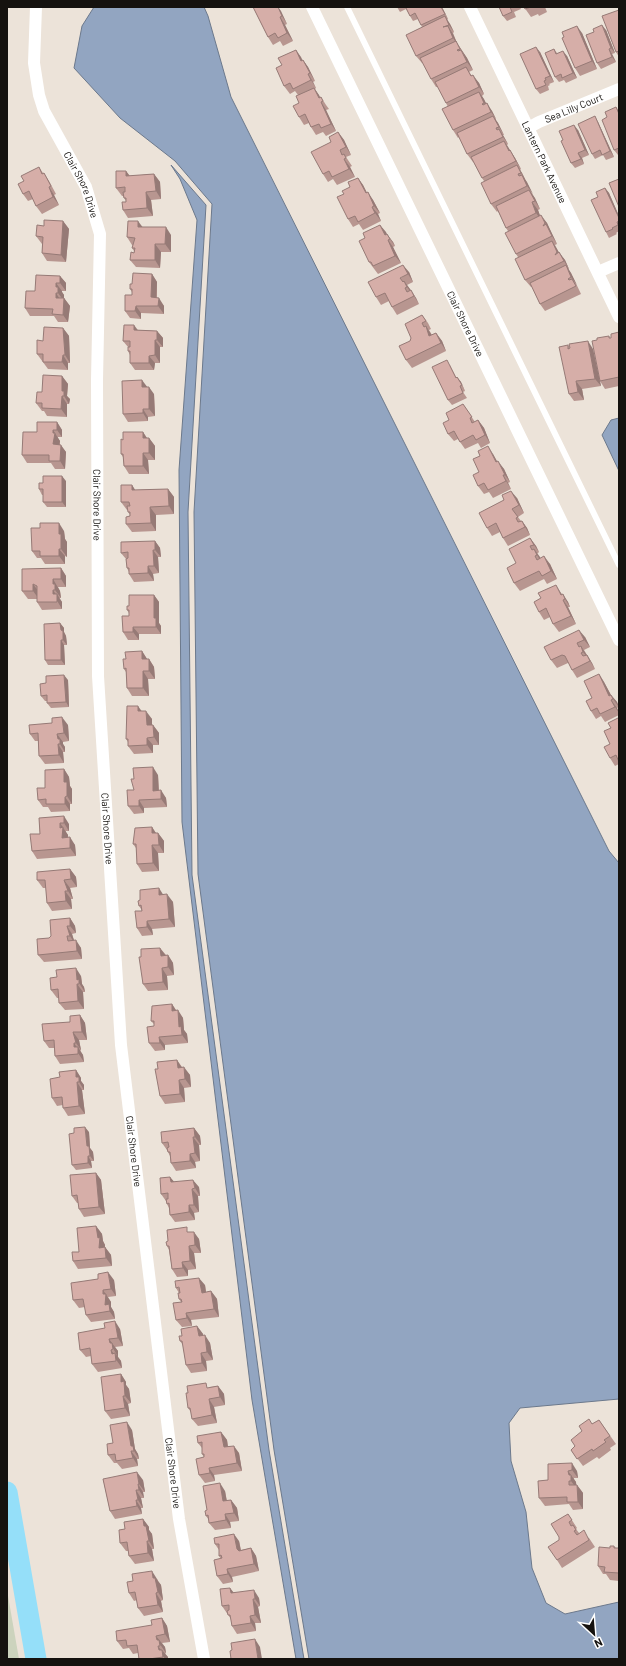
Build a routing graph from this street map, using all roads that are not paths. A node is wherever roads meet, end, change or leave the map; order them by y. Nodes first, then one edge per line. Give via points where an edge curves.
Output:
1 (36, 7) edge
2 (312, 7) edge
3 (347, 7) edge
4 (470, 7) edge
5 (619, 88) edge
6 (528, 128) junction
7 (619, 263) edge
8 (598, 272) junction
9 (619, 317) edge
10 (619, 565) edge
11 (619, 640) edge
12 (7, 1492) edge
13 (36, 1659) edge
14 (204, 1659) edge

1 - 14 street, Clair Shore Drive via 34,63 39,95 44,111 86,187 100,234 97,380 98,676 121,1045 179,1519
2 - 11 street, Clair Shore Drive
3 - 10 lane
4 - 6 street, Lantern Park Avenue
5 - 6 street, Sea Lilly Court
6 - 8 street, Lantern Park Avenue
7 - 8 street
8 - 9 street, Lantern Park Avenue
12 - 13 highway

